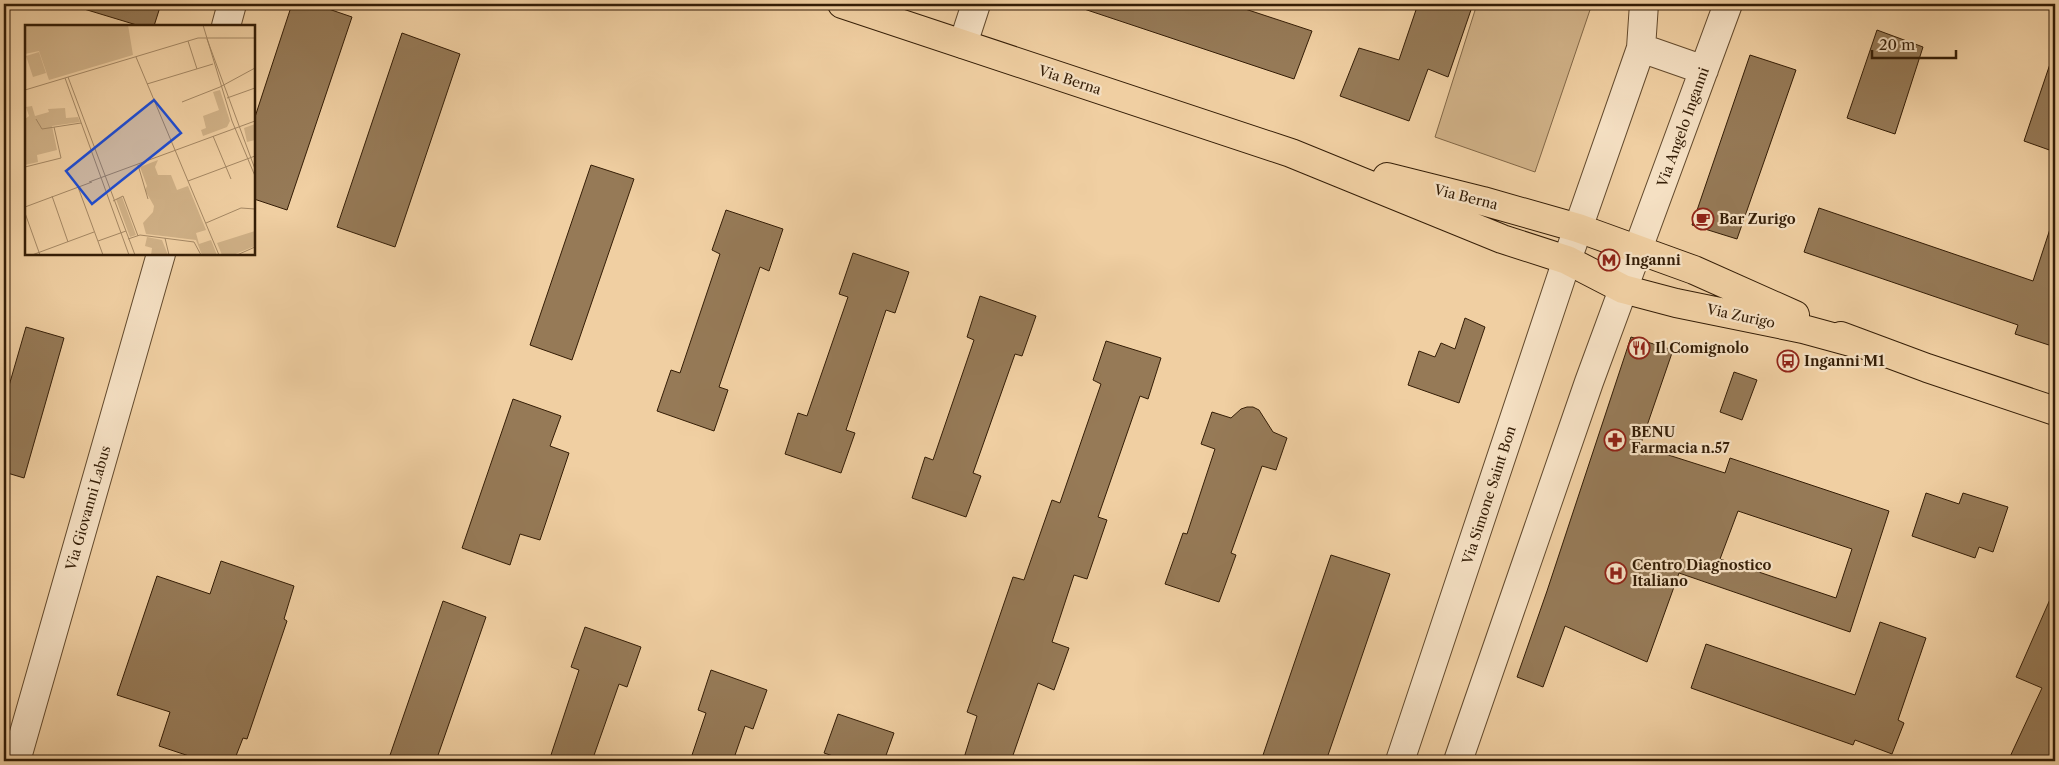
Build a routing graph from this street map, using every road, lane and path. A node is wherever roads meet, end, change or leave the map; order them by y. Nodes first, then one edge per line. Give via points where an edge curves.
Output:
1 (232, 4) edge
2 (842, 4) edge
3 (976, 4) edge
4 (1644, 4) edge
5 (1728, 4) edge
6 (226, 25) edge
7 (963, 44) junction
8 (1641, 48) junction
9 (1704, 70) junction
10 (1291, 153) junction
11 (1578, 228) junction
12 (1638, 251) junction
13 (161, 255) edge
14 (1568, 260) junction
15 (1623, 289) junction
16 (1858, 344) junction
17 (2055, 411) edge
18 (16, 761) edge
19 (1400, 761) edge
20 (1458, 761) edge

1 - 6 street
2 - 7 main road, Via Berna
3 - 7 street
4 - 8 street
5 - 9 street, Via Angelo Inganni
7 - 10 main road, Via Berna
8 - 9 street
8 - 11 street
9 - 12 street, Via Angelo Inganni
10 - 11 main road, Via Berna
10 - 14 main road, Via Berna via 1502,239
11 - 12 main road, Via Berna
11 - 14 street, Via Simone Saint Bon
12 - 15 street
12 - 16 main road, Via Zurigo via 1694,270
13 - 18 street, Via Giovanni Labus
14 - 15 main road, Via Berna
14 - 19 street, Via Simone Saint Bon
15 - 16 main road, Via Zurigo
15 - 20 street
16 - 17 main road, Via Zurigo

